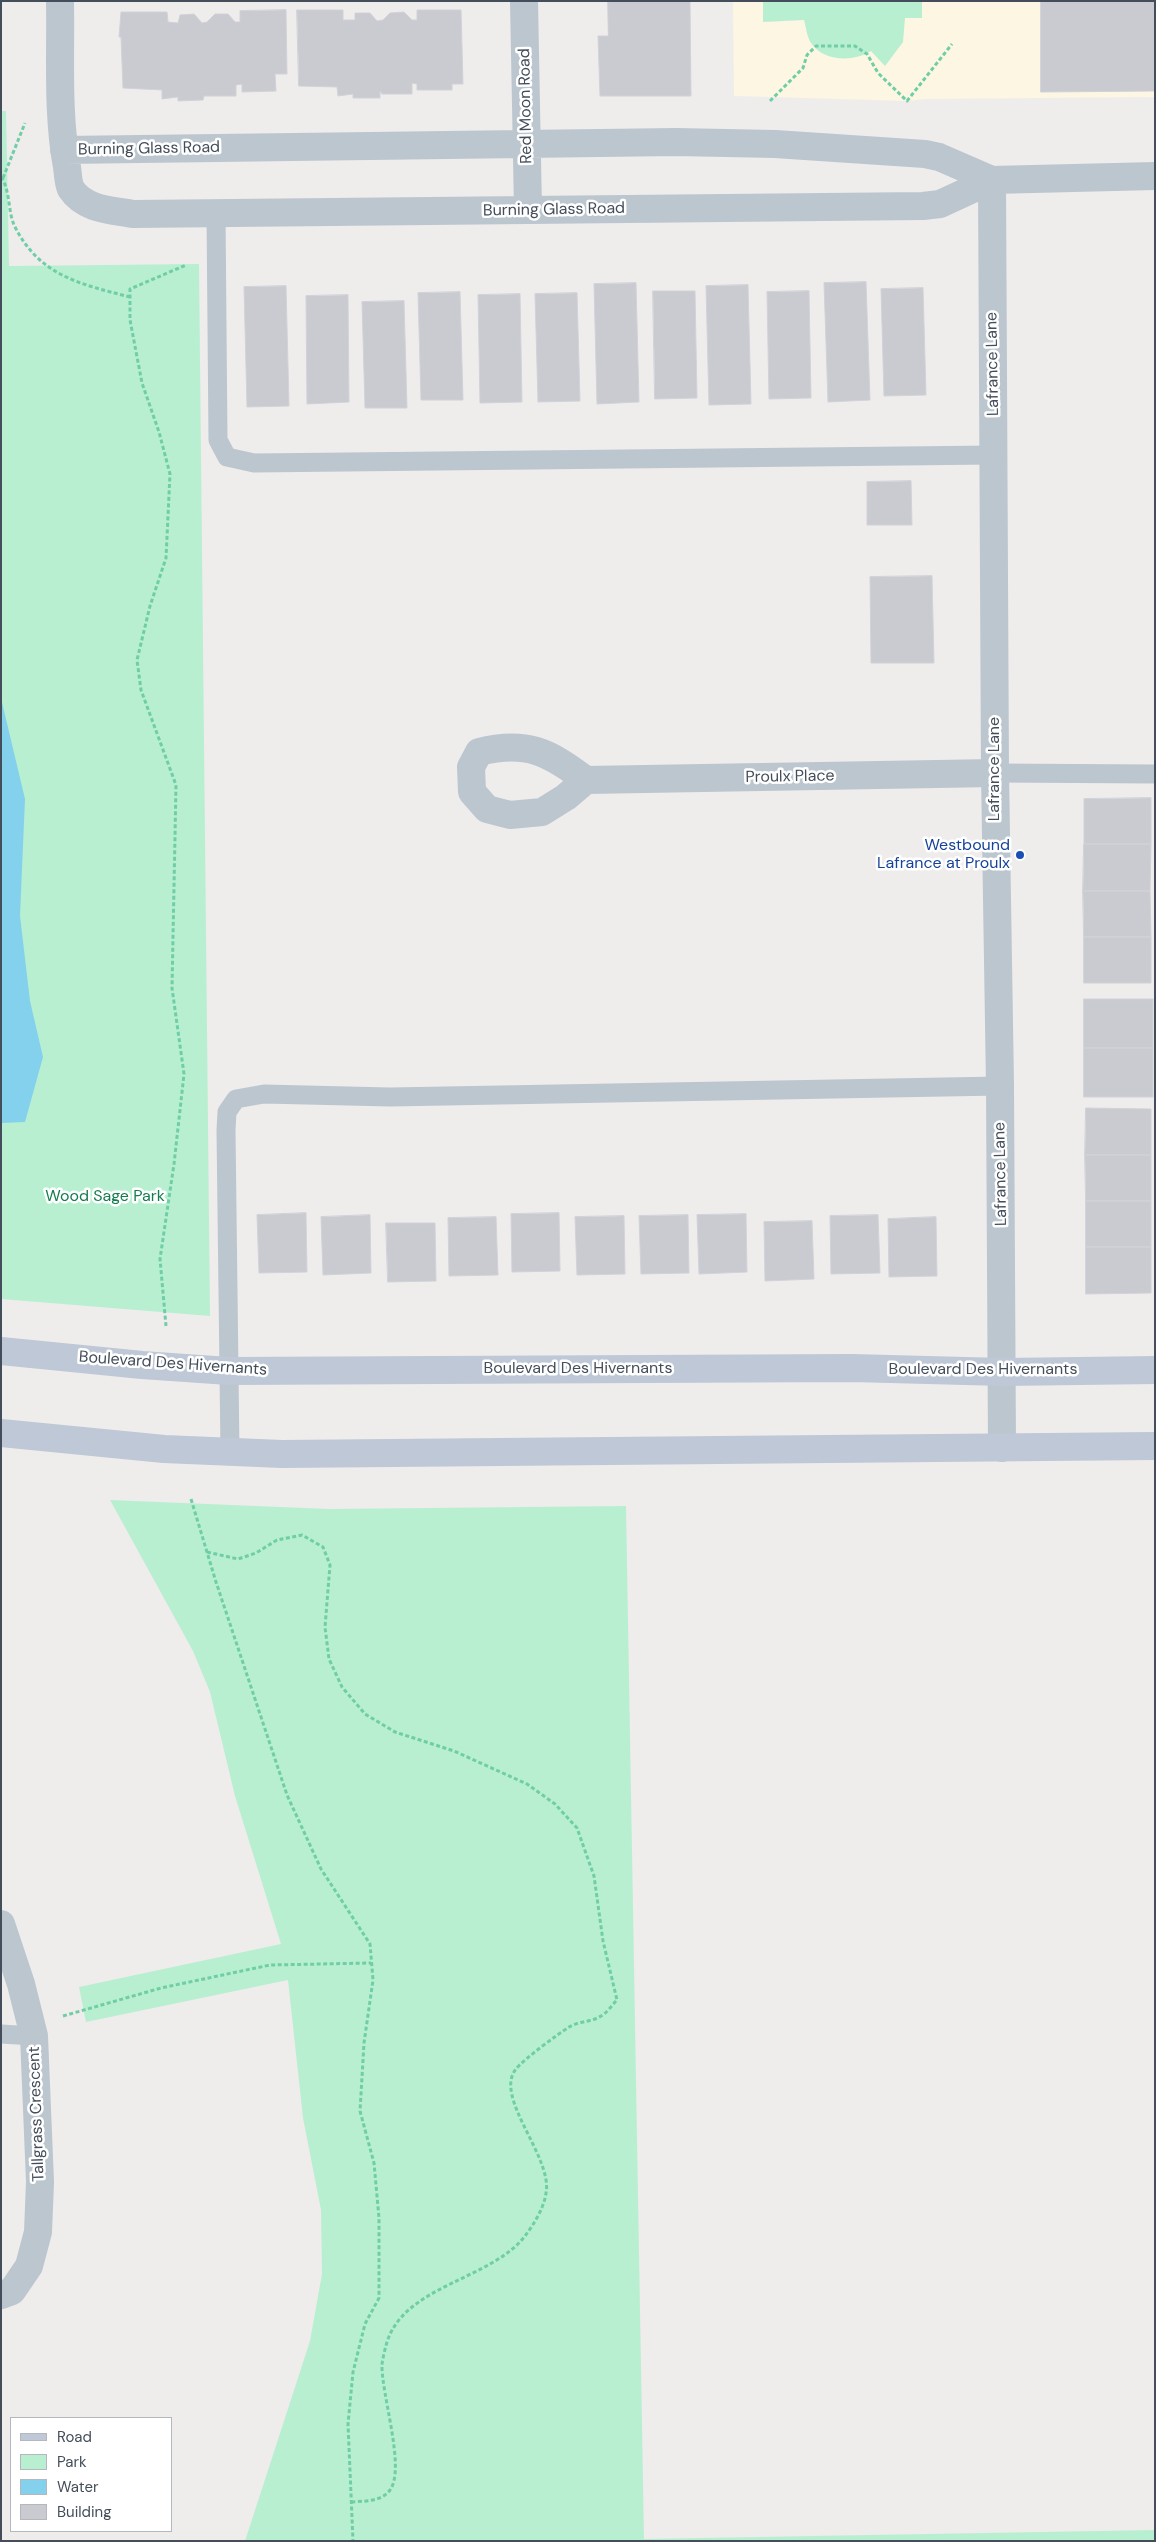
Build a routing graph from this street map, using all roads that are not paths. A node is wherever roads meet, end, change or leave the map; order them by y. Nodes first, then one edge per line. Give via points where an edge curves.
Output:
1 (60, 1) edge
2 (524, 1) edge
3 (526, 144) junction
4 (64, 150) junction
5 (1155, 176) edge
6 (992, 180) junction
7 (528, 210) junction
8 (216, 213) junction
9 (994, 455) junction
10 (995, 773) junction
11 (1155, 774) edge
12 (586, 780) dead end
13 (1000, 1086) junction
14 (1, 1351) edge
15 (1155, 1370) edge
16 (229, 1371) junction
17 (1002, 1372) junction
18 (1, 1433) edge
19 (1155, 1446) edge
20 (1002, 1448) junction
21 (230, 1453) junction
22 (1, 1924) edge
23 (33, 2031) junction
24 (1, 2034) edge
25 (1, 2295) edge

1 - 4 street
2 - 3 street, Red Moon Road
3 - 4 street, Burning Glass Road
3 - 6 street, Burning Glass Road via 765,144 925,154
3 - 7 street, Red Moon Road
4 - 8 street, Burning Glass Road via 71,188 96,208 134,214
5 - 6 street, Burning Glass Road
6 - 7 street, Burning Glass Road via 940,204 923,206
6 - 9 street, Lafrance Lane
7 - 8 street, Burning Glass Road
8 - 9 lane via 218,440 227,457 264,463
9 - 10 street, Lafrance Lane
10 - 11 lane
10 - 12 street, Proulx Place
10 - 13 street, Lafrance Lane
13 - 16 lane via 390,1097 264,1094 236,1099 227,1112 226,1130
13 - 17 street, Lafrance Lane
14 - 16 street, Boulevard Des Hivernants
15 - 17 street, Boulevard Des Hivernants
16 - 17 street, Boulevard Des Hivernants via 852,1368
16 - 21 lane
17 - 20 street, Lafrance Lane
18 - 21 street
19 - 20 street
20 - 21 street
22 - 23 street, Tallgrass Crescent
23 - 24 lane
23 - 25 street, Tallgrass Crescent via 39,2117 38,2232 30,2266 12,2291

